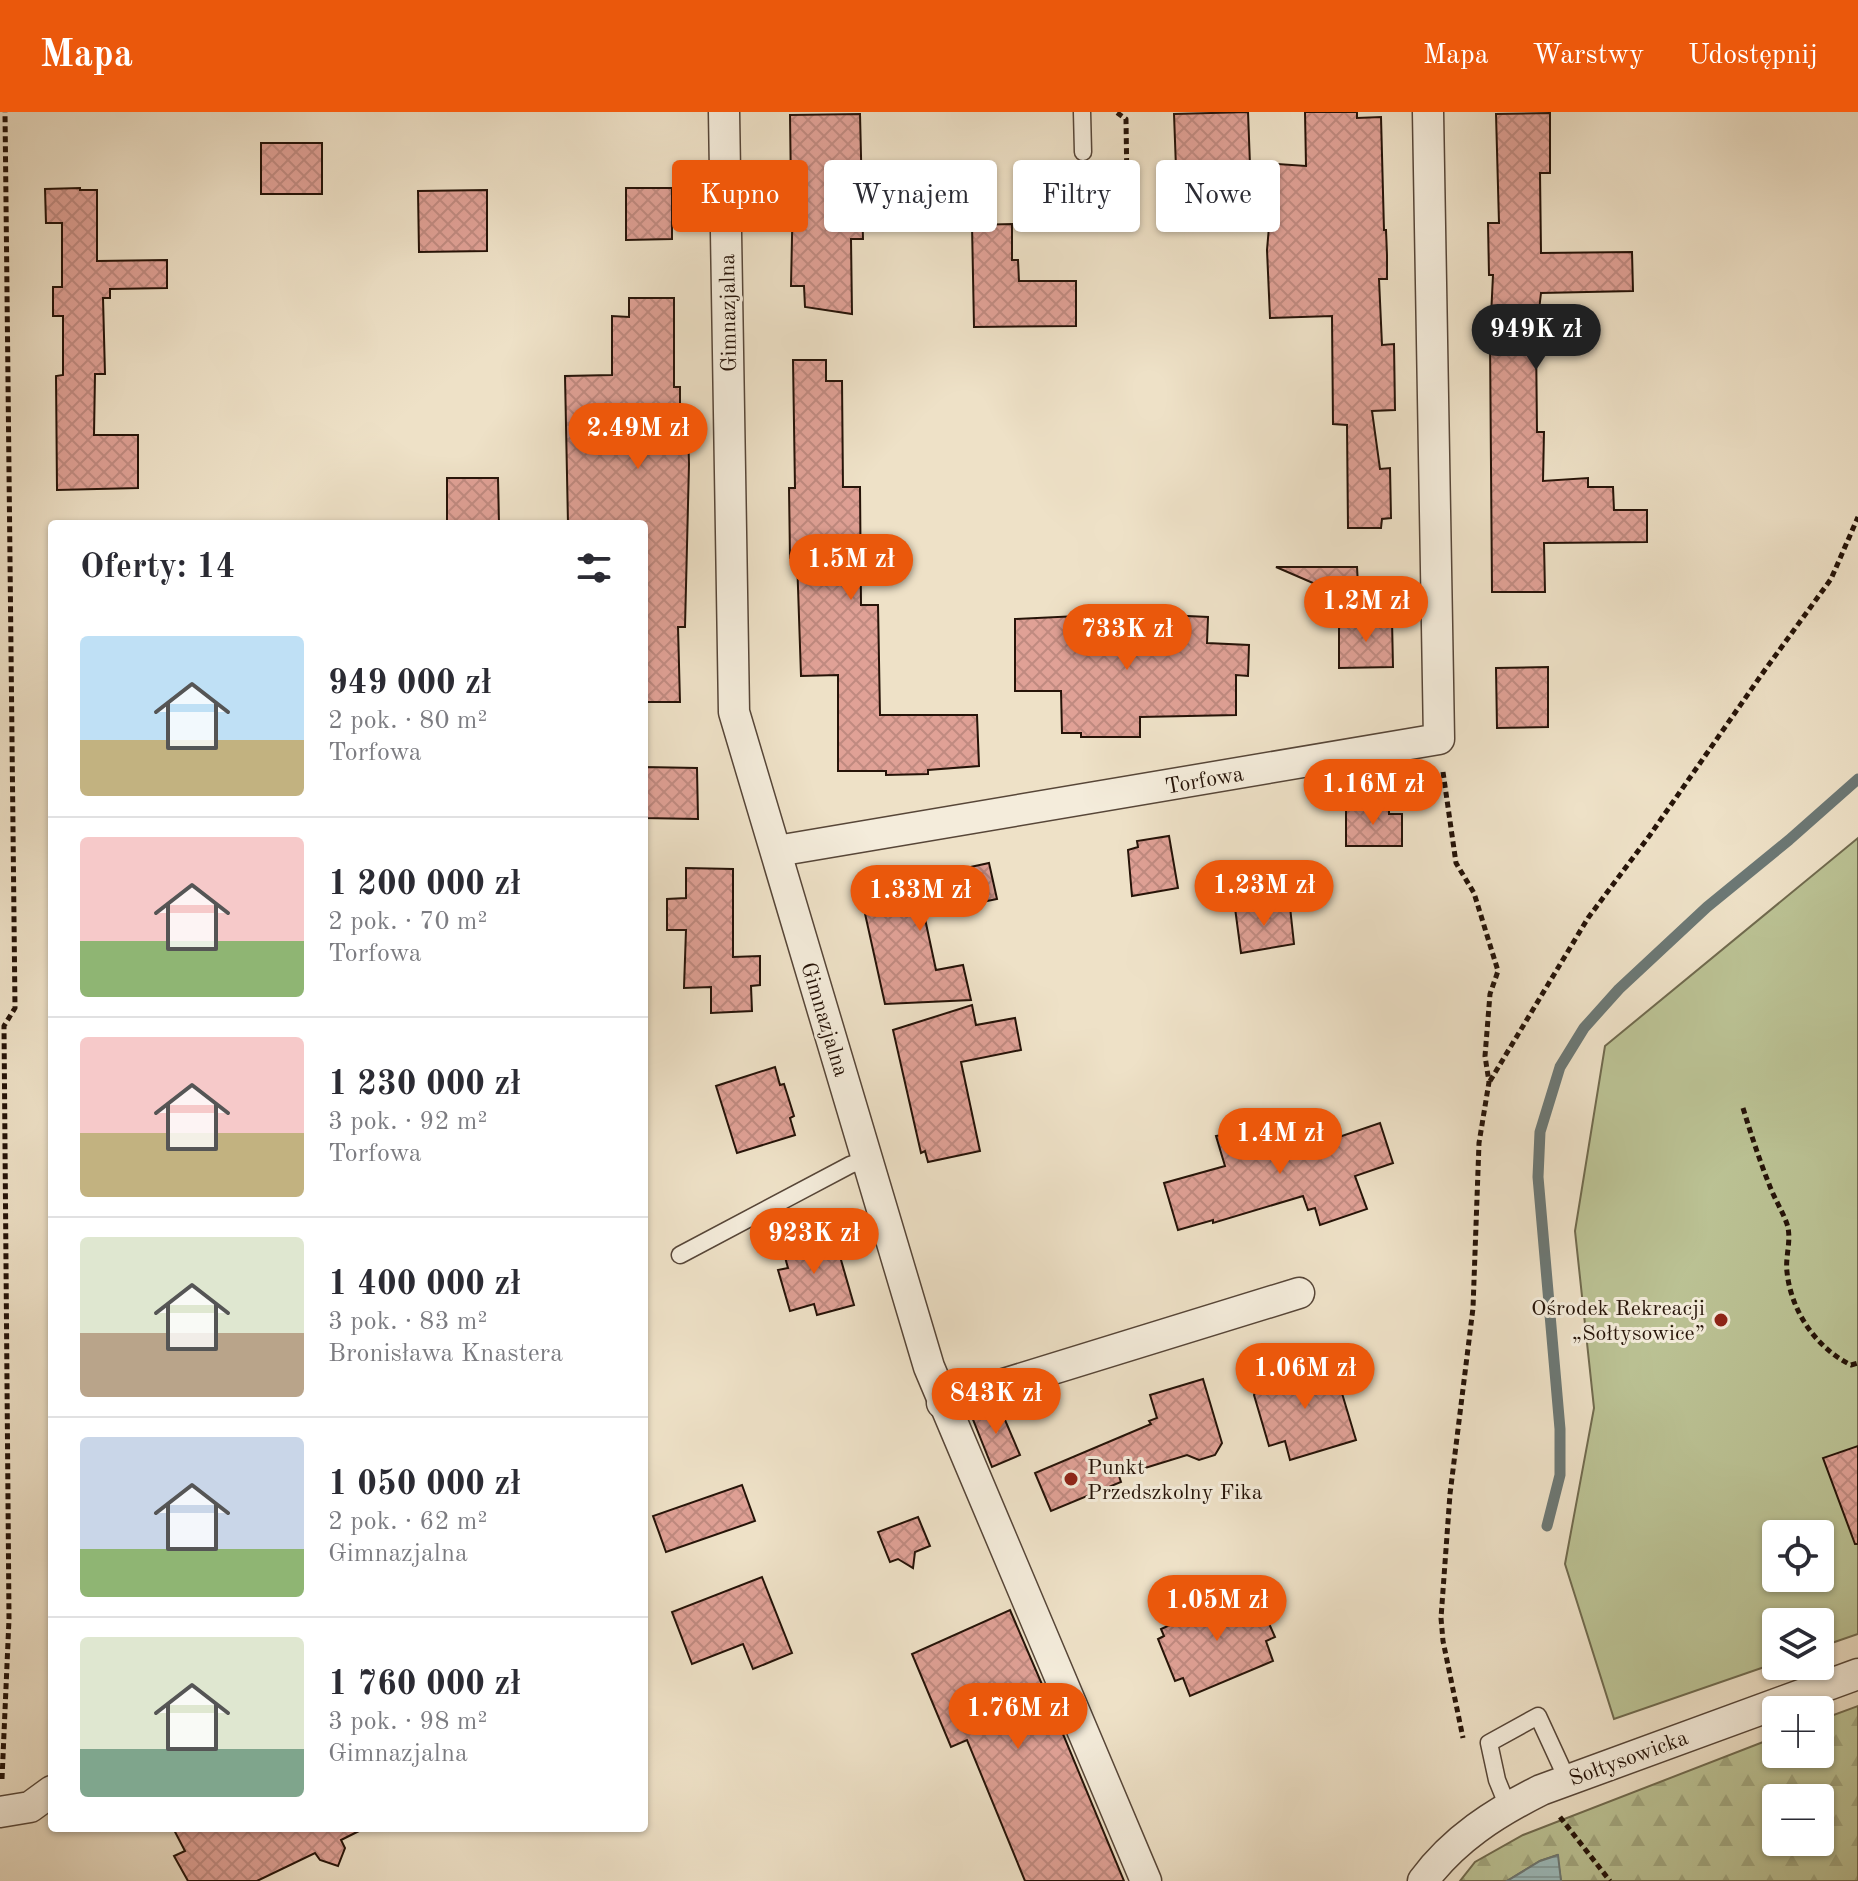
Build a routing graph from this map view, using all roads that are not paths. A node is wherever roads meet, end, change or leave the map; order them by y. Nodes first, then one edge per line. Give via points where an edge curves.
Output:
1 (724, 112) edge
2 (1082, 112) edge
3 (1428, 112) edge
4 (1083, 152) dead end
5 (777, 851) junction
6 (867, 1159) junction
7 (680, 1255) dead end
8 (1299, 1293) dead end
9 (942, 1403) junction
10 (1858, 1674) edge
11 (1554, 1785) junction
12 (48, 1794) edge
13 (1508, 1807) junction
14 (0, 1812) edge
15 (1146, 1881) edge
16 (1423, 1881) edge

1 - 5 street, Gimnazjalna via 734,712
2 - 4 lane
3 - 5 street, Torfowa via 1439,739
5 - 6 street, Gimnazjalna
6 - 7 lane
6 - 9 street, Gimnazjalna
8 - 9 street
9 - 15 street, Gimnazjalna
10 - 11 street, Sołtysowicka
11 - 13 street, Sołtysowicka
11 - 13 lane via 1538,1716 1489,1743
12 - 14 street via 30,1807
13 - 16 street, Sołtysowicka via 1459,1840

